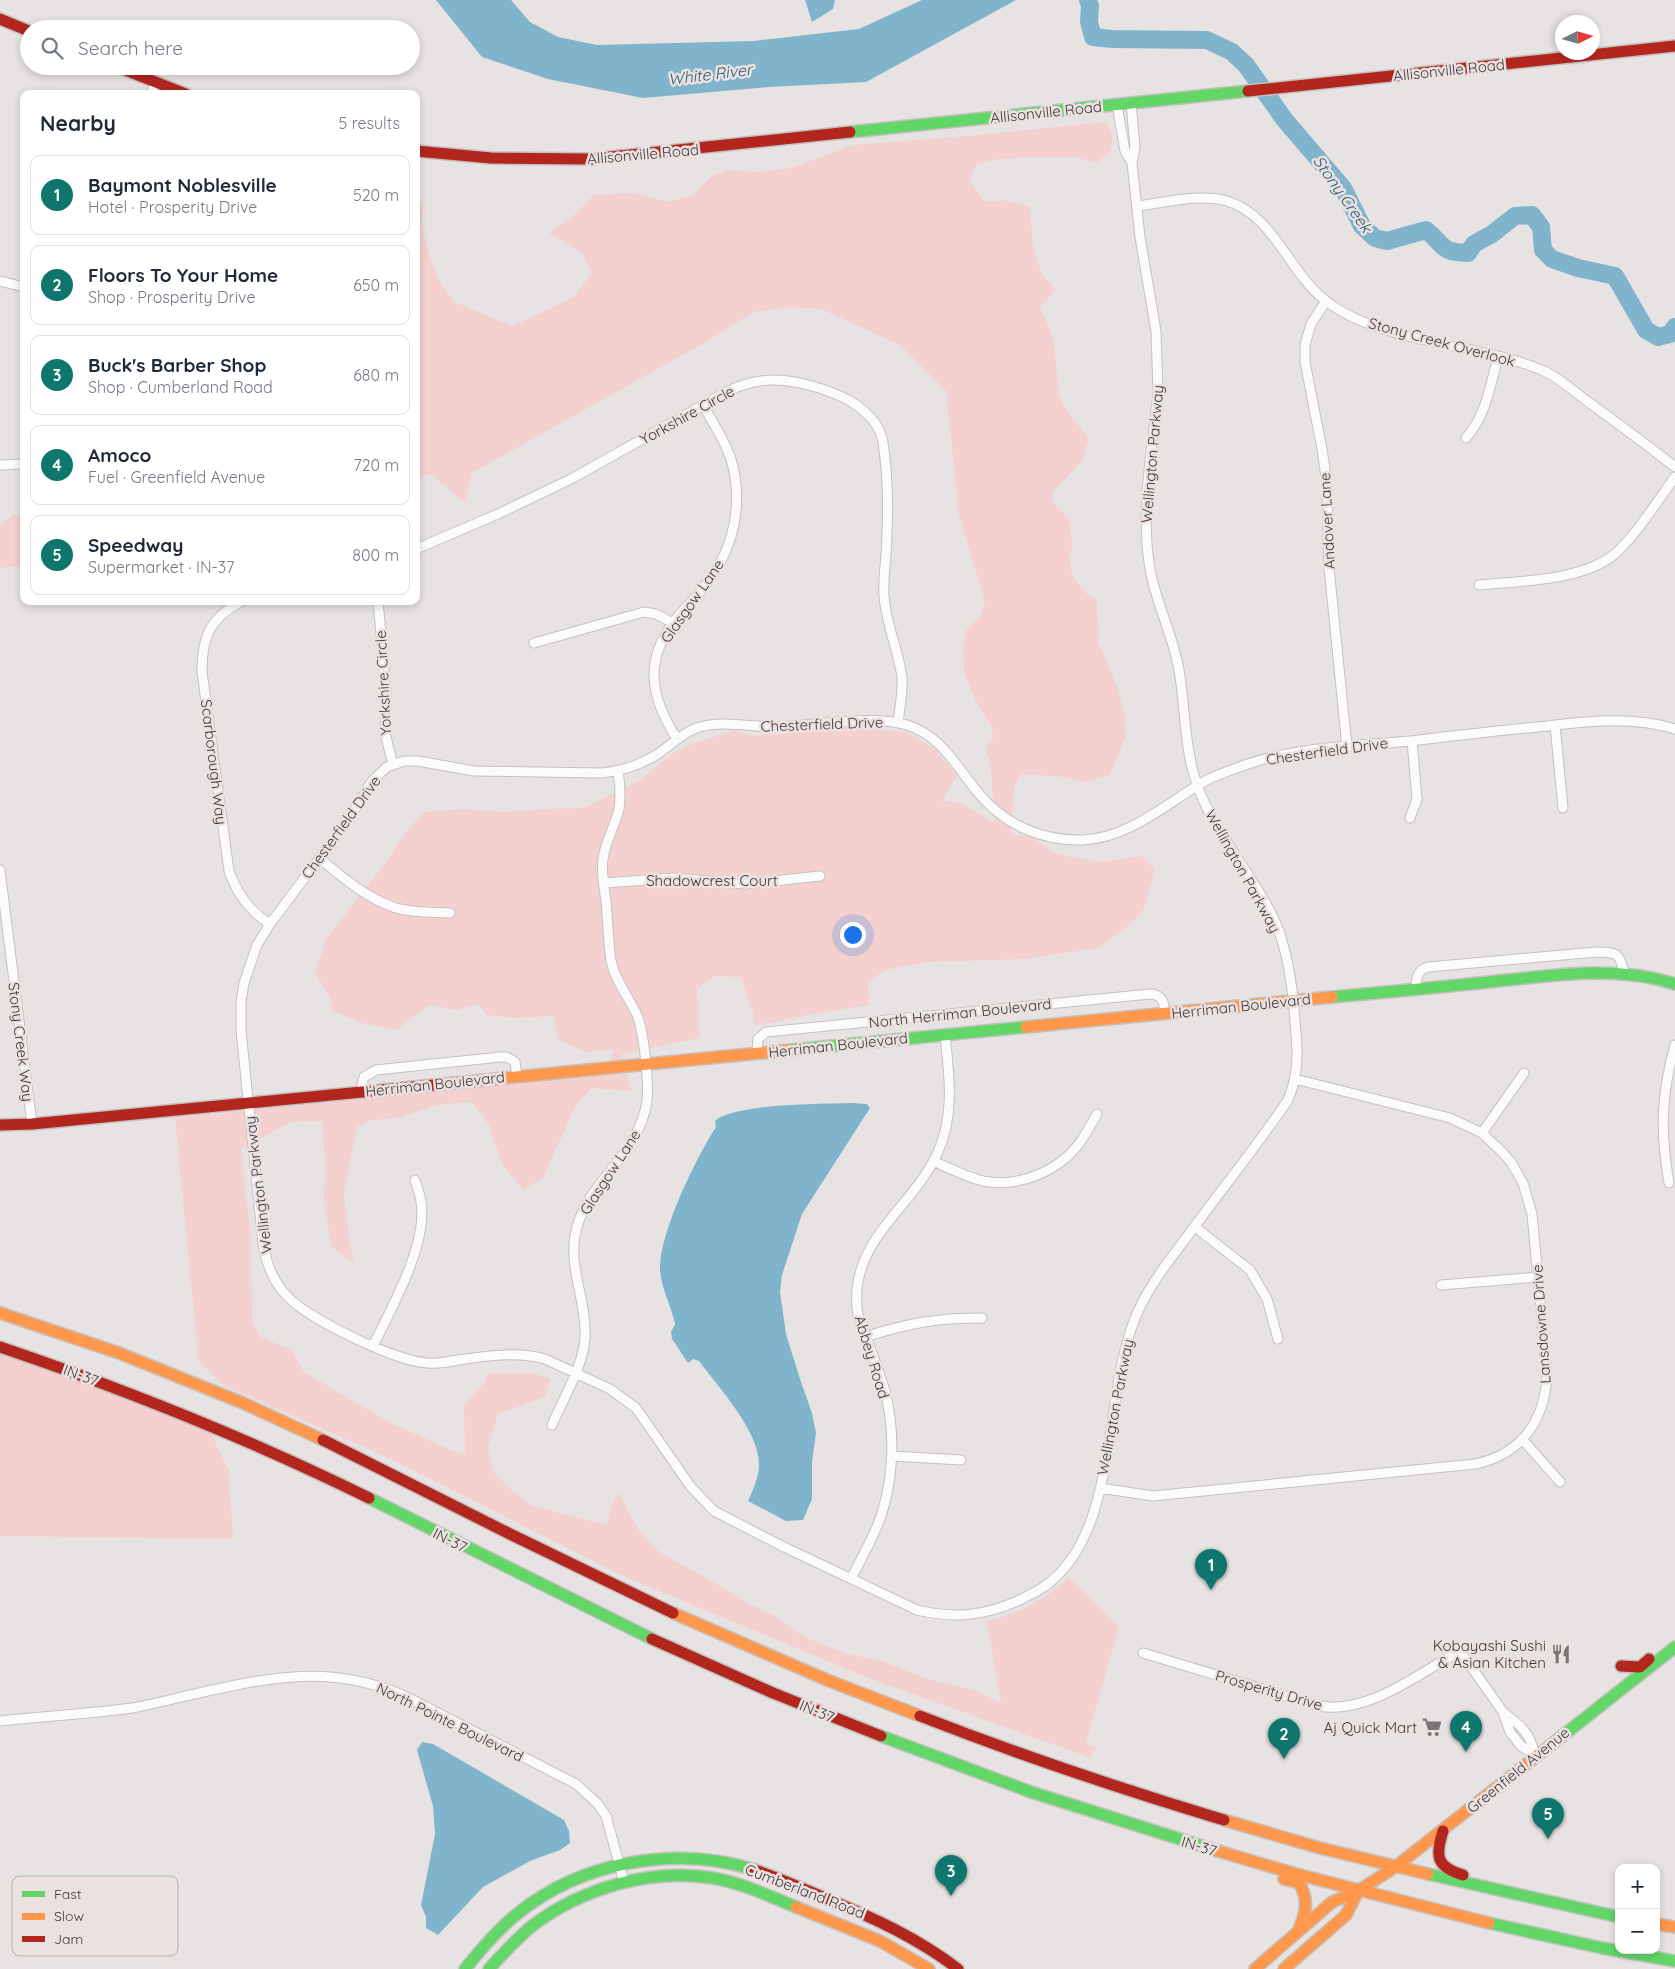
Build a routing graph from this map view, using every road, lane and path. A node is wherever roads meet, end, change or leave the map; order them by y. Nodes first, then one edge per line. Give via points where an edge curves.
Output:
1 (0, 19) edge
2 (20, 27) edge
3 (1675, 46) edge
4 (138, 75) edge
5 (156, 82) junction
6 (153, 90) edge
7 (176, 90) edge
8 (1131, 103) junction
9 (1117, 105) junction
10 (420, 151) edge
11 (1132, 163) junction
12 (1137, 206) junction
13 (0, 281) edge
14 (20, 286) edge
15 (1326, 301) junction
16 (1498, 357) junction
17 (703, 405) junction
18 (1466, 438) dead end
19 (19, 464) dead end
20 (0, 466) edge
21 (1675, 467) edge
22 (1675, 477) edge
23 (420, 547) edge
24 (1479, 585) dead end
25 (236, 605) edge
26 (378, 605) edge
27 (673, 623) junction
28 (534, 643) dead end
29 (898, 722) junction
30 (1555, 725) junction
31 (1675, 729) edge
32 (677, 739) junction
33 (1412, 740) junction
34 (1347, 747) junction
35 (393, 764) junction
36 (618, 771) junction
37 (1197, 786) junction
38 (1563, 808) dead end
39 (1410, 818) dead end
40 (320, 858) junction
41 (0, 870) edge
42 (820, 876) dead end
43 (604, 883) junction
44 (450, 913) dead end
45 (270, 924) junction
46 (1624, 974) junction
47 (1675, 984) edge
48 (1416, 989) junction
49 (1294, 1001) junction
50 (1165, 1014) junction
51 (945, 1035) junction
52 (1675, 1045) edge
53 (757, 1053) junction
54 (645, 1064) junction
55 (1524, 1073) dead end
56 (518, 1076) junction
57 (1295, 1079) junction
58 (363, 1091) junction
59 (249, 1102) junction
60 (1097, 1114) dead end
61 (32, 1124) junction
62 (0, 1126) edge
63 (1482, 1133) junction
64 (933, 1161) junction
65 (415, 1180) dead end
66 (1669, 1183) dead end
67 (1194, 1227) junction
68 (1538, 1277) junction
69 (1441, 1285) dead end
70 (0, 1313) edge
71 (982, 1318) dead end
72 (866, 1337) junction
73 (1278, 1339) dead end
74 (373, 1346) junction
75 (0, 1347) edge
76 (575, 1372) junction
77 (552, 1425) dead end
78 (1522, 1440) junction
79 (892, 1456) junction
80 (961, 1460) dead end
81 (1560, 1482) dead end
82 (1100, 1488) junction
83 (851, 1579) junction
84 (1675, 1639) edge
85 (1675, 1647) edge
86 (1143, 1653) dead end
87 (1621, 1666) dead end
88 (0, 1720) edge
89 (1535, 1755) junction
90 (1075, 1807) junction
91 (1443, 1831) junction
92 (620, 1864) junction
93 (1395, 1867) junction
94 (624, 1882) junction
95 (1358, 1890) junction
96 (1615, 1908) edge
97 (1615, 1916) edge
98 (1660, 1925) edge
99 (1675, 1927) edge
100 (1300, 1929) junction
101 (1675, 1960) edge
102 (465, 1969) edge
103 (489, 1969) edge
104 (929, 1969) edge
105 (958, 1969) edge
106 (1254, 1969) edge
107 (1284, 1969) edge

1 - 2 main road
3 - 8 main road, Allisonville Road
4 - 5 main road
5 - 6 street
5 - 7 main road
8 - 9 main road, Allisonville Road
8 - 11 street, Wellington Parkway via 1135,147
9 - 10 main road, Allisonville Road via 589,159 494,158
9 - 11 street, Wellington Parkway via 1125,151
11 - 12 street, Wellington Parkway
12 - 15 street, Stony Creek Overlook via 1208,198 1245,208 1264,224 1304,278
12 - 37 street, Wellington Parkway via 1156,331 1158,373 1145,534 1150,571 1179,669 1190,757
13 - 14 street
15 - 16 street, Stony Creek Overlook via 1342,312 1379,328
15 - 34 street, Andover Lane via 1311,324 1305,345 1305,362 1327,484 1329,568
16 - 18 street via 1481,417
16 - 21 street, Stony Creek Overlook via 1546,372 1567,385
17 - 23 street, Yorkshire Circle via 573,478
17 - 27 street, Glasgow Lane via 725,443 733,466 737,488 735,521 730,542 718,566
17 - 29 street, Yorkshire Circle via 743,385 789,380 841,395 860,407 876,424 887,471 884,592 902,679
19 - 20 street
22 - 24 street via 1625,545 1604,562 1576,573
25 - 45 street, Scarborough Way via 219,616 208,632 202,654 202,672 229,871 234,885 251,910
26 - 35 street, Yorkshire Circle via 386,692 385,733
27 - 28 street via 644,612
27 - 32 street, Glasgow Lane via 656,657 654,680 662,714
29 - 32 street, Chesterfield Drive via 772,727 720,724 693,730
29 - 37 street, Chesterfield Drive via 919,729 940,744 981,796 1002,816 1028,831 1061,840 1087,840 1116,833
30 - 31 street, Chesterfield Drive via 1623,720
30 - 33 street, Chesterfield Drive
30 - 38 street
32 - 36 street, Chesterfield Drive via 652,758
33 - 34 street, Chesterfield Drive
33 - 39 street via 1417,799
34 - 37 street, Chesterfield Drive via 1266,758
35 - 36 street, Chesterfield Drive via 418,761 474,770 602,774
35 - 40 street, Chesterfield Drive via 372,781
36 - 43 street, Glasgow Lane via 620,802 603,860
37 - 49 street, Wellington Parkway via 1276,926 1288,963
40 - 44 street via 364,893 393,907
40 - 45 street, Chesterfield Drive
41 - 61 street, Stony Creek Way
42 - 43 street, Shadowcrest Court via 754,883 674,878
43 - 54 street, Glasgow Lane via 613,967 637,1016
45 - 59 street, Chesterfield Drive via 250,961 241,1002
46 - 47 main road, Herriman Boulevard
46 - 48 main road, Herriman Boulevard via 1582,974
46 - 48 street via 1623,964 1613,952 1596,952 1424,968 1418,975
48 - 49 main road, Herriman Boulevard
49 - 50 main road, Herriman Boulevard
49 - 57 street, Wellington Parkway via 1298,1051
50 - 51 main road, Herriman Boulevard
50 - 53 street, North Herriman Boulevard via 1164,1003 1159,996 1140,995 766,1032 758,1039
51 - 53 main road, Herriman Boulevard
51 - 64 street, Abbey Road via 950,1101 945,1132
52 - 66 street via 1666,1080 1662,1122
53 - 54 main road, Herriman Boulevard
54 - 56 main road, Herriman Boulevard
54 - 76 street, Glasgow Lane via 646,1101 637,1134 581,1211 575,1235 574,1261 585,1327 584,1348
55 - 63 street
56 - 58 main road, Herriman Boulevard
56 - 58 street via 514,1062 500,1057 376,1070 364,1077
57 - 63 street, Lansdowne Drive via 1450,1118
57 - 67 street, Wellington Parkway via 1288,1100 1273,1122
58 - 59 main road, Herriman Boulevard
59 - 61 main road, Herriman Boulevard
59 - 74 street, Wellington Parkway via 263,1243 274,1276 298,1306
60 - 64 street via 1081,1141 1062,1161 1031,1177 1009,1182 984,1181
61 - 62 main road, Herriman Boulevard
63 - 68 street, Lansdowne Drive via 1511,1162 1528,1195
64 - 72 street, Abbey Road via 921,1182 876,1237 862,1264 856,1302
65 - 74 street via 422,1212 415,1253
67 - 73 street via 1250,1270 1267,1299
67 - 82 street, Wellington Parkway via 1150,1289 1130,1330
68 - 69 street
68 - 78 street, Lansdowne Drive via 1546,1389 1538,1418
70 - 93 main road via 119,1353 243,1403 668,1611 892,1706 1137,1794
71 - 72 street via 916,1322
72 - 79 street, Abbey Road via 885,1392
74 - 76 street, Wellington Parkway via 403,1359 428,1364 523,1354
75 - 90 main road, IN-37 via 110,1385 258,1445 618,1623 754,1684 914,1750
76 - 77 street, Glasgow Lane
76 - 83 street, Wellington Parkway via 610,1389 636,1408 692,1487 714,1511
78 - 81 street
78 - 82 street, Lansdowne Drive via 1506,1453 1475,1464 1153,1496
79 - 80 street
79 - 83 street, Abbey Road via 882,1514
82 - 83 street, Wellington Parkway via 1085,1537 1071,1559 1049,1583 1013,1603 973,1615 931,1613 900,1603
84 - 87 main road via 1640,1666
85 - 89 main road, Greenfield Avenue
86 - 89 street, Prosperity Drive via 1319,1706 1338,1708 1371,1701 1460,1652 1503,1712 1510,1732 1521,1746
88 - 92 street, North Pointe Boulevard via 133,1708 256,1680 291,1676 331,1677 367,1683 407,1698 576,1784 606,1816
89 - 91 main road, Greenfield Avenue
90 - 95 main road, IN-37
90 - 100 main road via 1101,1823 1299,1883 1307,1901
91 - 93 main road, Greenfield Avenue
91 - 96 main road via 1438,1855 1443,1866 1452,1872
92 - 94 street, North Pointe Boulevard
92 - 102 main road, Cumberland Road via 571,1880 537,1899 492,1935
92 - 105 main road, Cumberland Road via 688,1859 755,1870 898,1929
93 - 95 main road, Greenfield Avenue
93 - 97 main road
94 - 103 main road, Cumberland Road via 590,1893 537,1921 511,1943
94 - 104 main road, Cumberland Road via 690,1876 743,1886 880,1941
95 - 100 main road, Greenfield Avenue via 1332,1902
95 - 101 main road, IN-37 via 1514,1928
95 - 107 main road via 1346,1915
98 - 99 main road
100 - 106 main road, Greenfield Avenue

